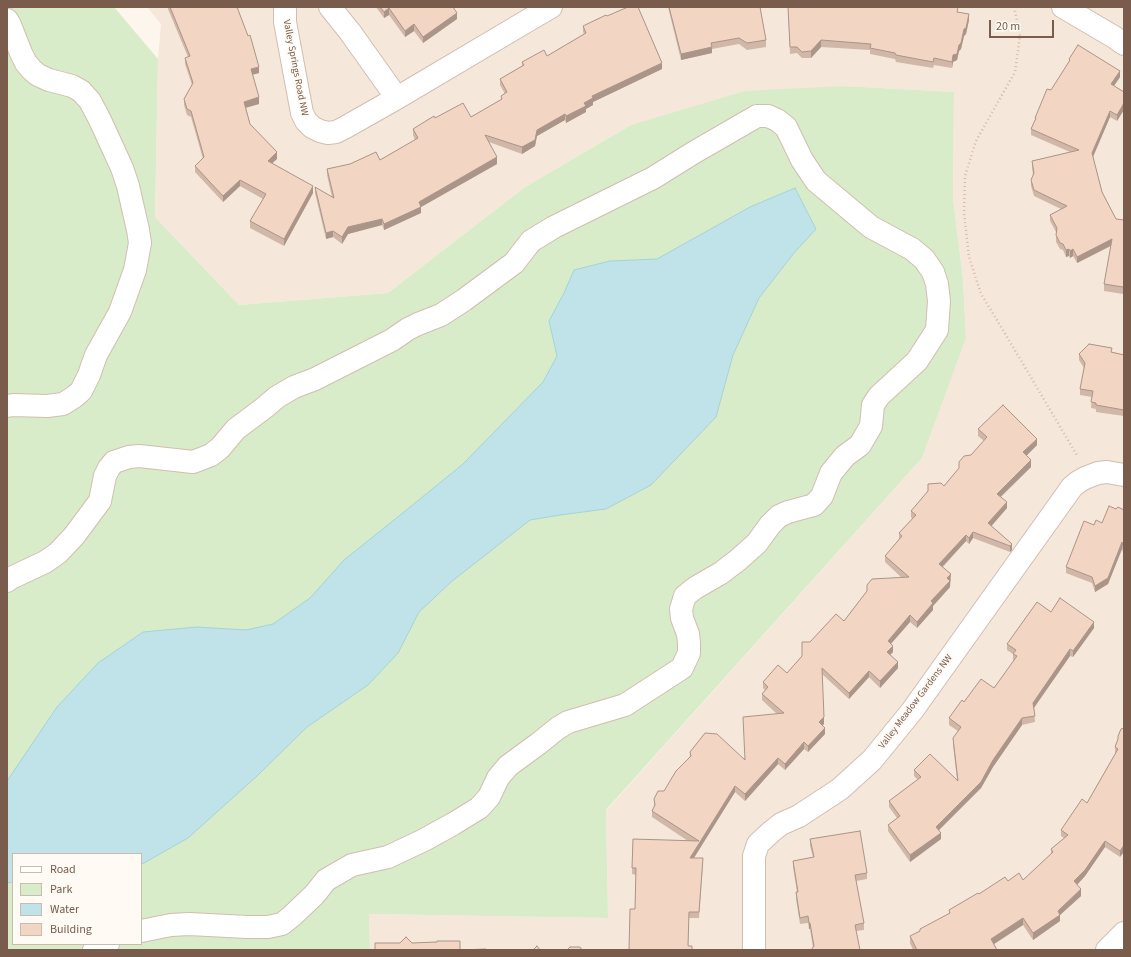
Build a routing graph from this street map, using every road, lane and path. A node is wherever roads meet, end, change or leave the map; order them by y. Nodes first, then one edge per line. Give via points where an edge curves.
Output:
1 (285, 7) edge
2 (330, 7) edge
3 (551, 7) edge
4 (1016, 7) edge
5 (1063, 7) edge
6 (7, 20) edge
7 (1124, 44) edge
8 (397, 98) junction
9 (7, 406) edge
10 (1072, 448) dead end
11 (1124, 475) edge
12 (7, 581) edge
13 (142, 931) edge
14 (1124, 933) edge
15 (106, 945) edge
16 (94, 950) edge
17 (754, 950) edge
18 (1107, 950) edge

1 - 8 street, Valley Springs Road NW via 285,22 302,113 312,127 328,133 336,132
2 - 8 street
3 - 8 street, Valley Springs Road NW
4 - 10 path via 1020,36 1015,72 976,141 965,176 964,214 969,257 981,294
5 - 7 street
6 - 9 street via 20,53 32,70 49,80 72,86 90,101 122,168 140,243 135,270 120,312 96,355 81,391 63,404
11 - 17 street, Valley Meadow Gardens NW via 1098,473 1072,487 912,711 872,760 840,789 799,816 781,824 758,844 754,856
12 - 13 street via 45,562 74,536 100,501 105,476 114,462 139,456 193,462 211,455 236,429 277,397 392,340 418,324 441,315 514,263 531,241 653,178 757,116 768,116 786,127 802,160 816,180 871,227 912,250 933,272 939,301 937,330 917,361 878,396 873,405 870,426 860,445 845,456 831,473 822,496 814,505 779,516 757,543 738,560 685,596 681,609 689,638 689,653 682,668 624,705 568,722 558,728 508,766 479,808 424,840 388,857 352,865 326,880 315,894 282,924 248,927 189,924
14 - 18 street
15 - 16 street

